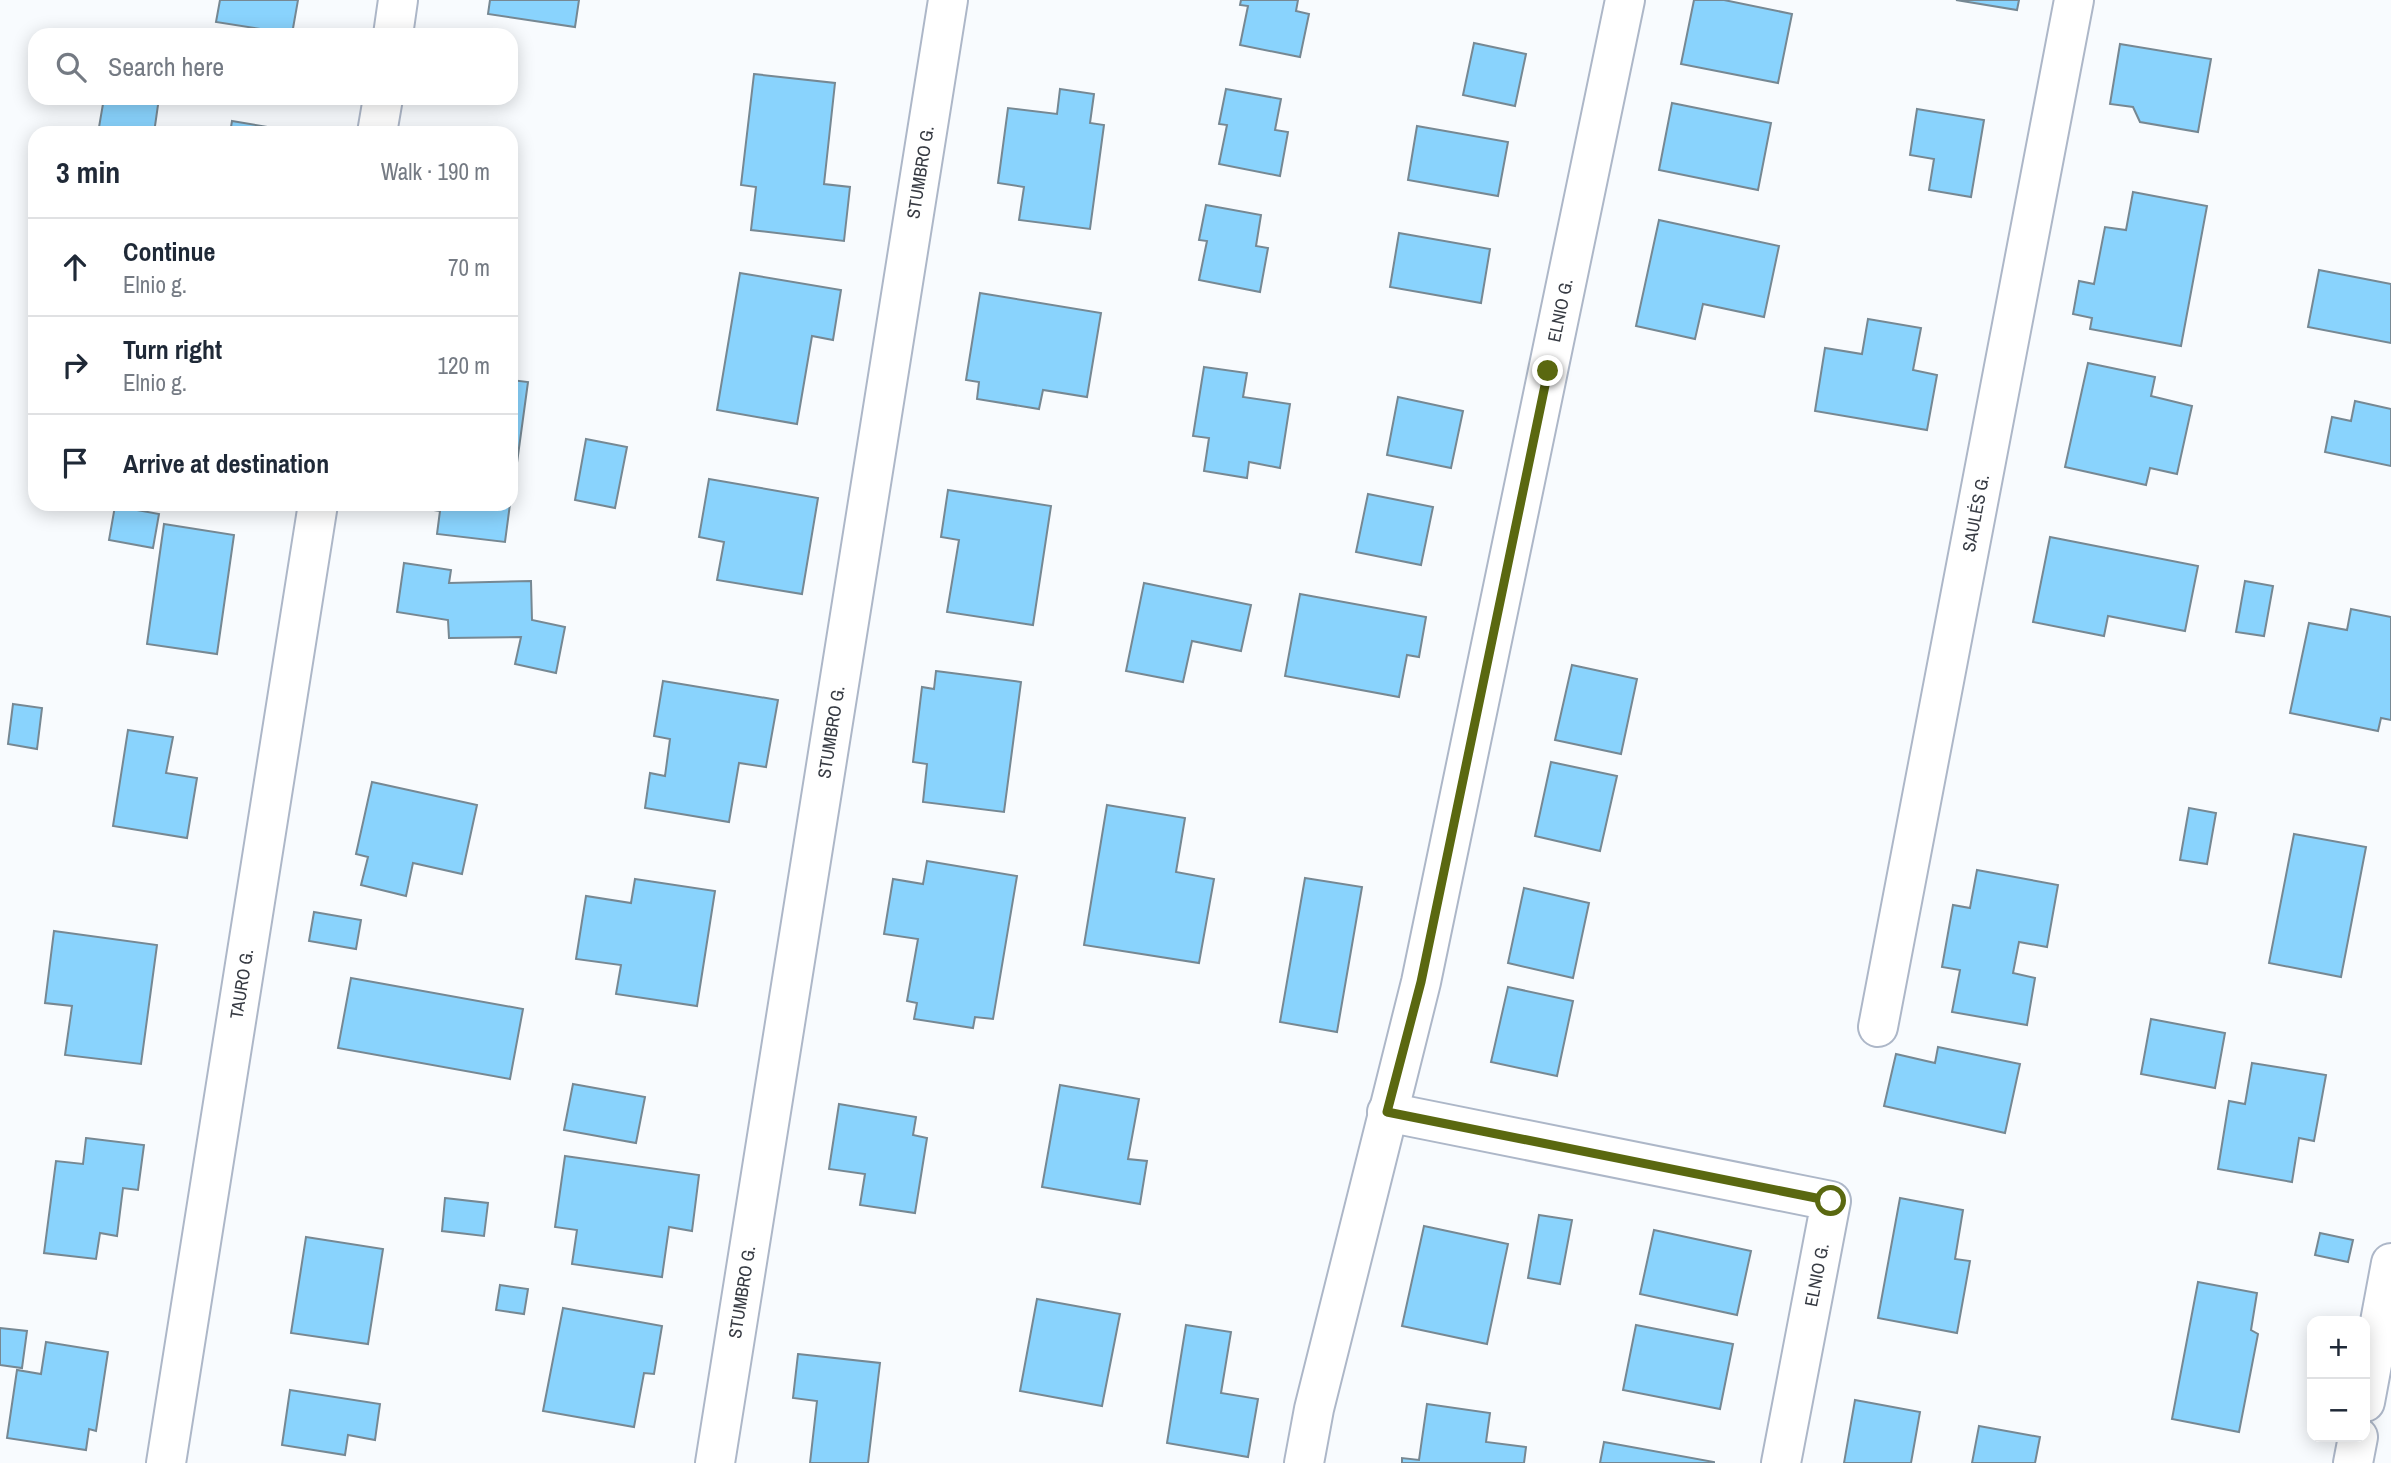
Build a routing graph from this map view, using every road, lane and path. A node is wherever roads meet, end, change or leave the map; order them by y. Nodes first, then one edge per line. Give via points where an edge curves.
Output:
1 (398, 0) edge
2 (948, 0) edge
3 (1625, 0) edge
4 (2074, 0) edge
5 (394, 28) edge
6 (382, 105) edge
7 (378, 126) edge
8 (317, 511) edge
9 (1878, 1027) dead end
10 (1387, 1112) junction
11 (2391, 1263) edge
12 (2369, 1379) edge
13 (2357, 1442) edge
14 (166, 1463) edge
15 (715, 1463) edge
16 (1304, 1463) edge
17 (1781, 1463) edge
18 (2353, 1463) edge

1 - 5 street
2 - 15 street, STUMBRO G.
3 - 10 street, ELNIO G. via 1421,982
4 - 9 street, SAULĖS G.
6 - 7 street
8 - 14 street, TAURO G.
10 - 16 street, ELNIO G.
10 - 17 street, ELNIO G. via 1831,1201
11 - 12 street
13 - 18 street

